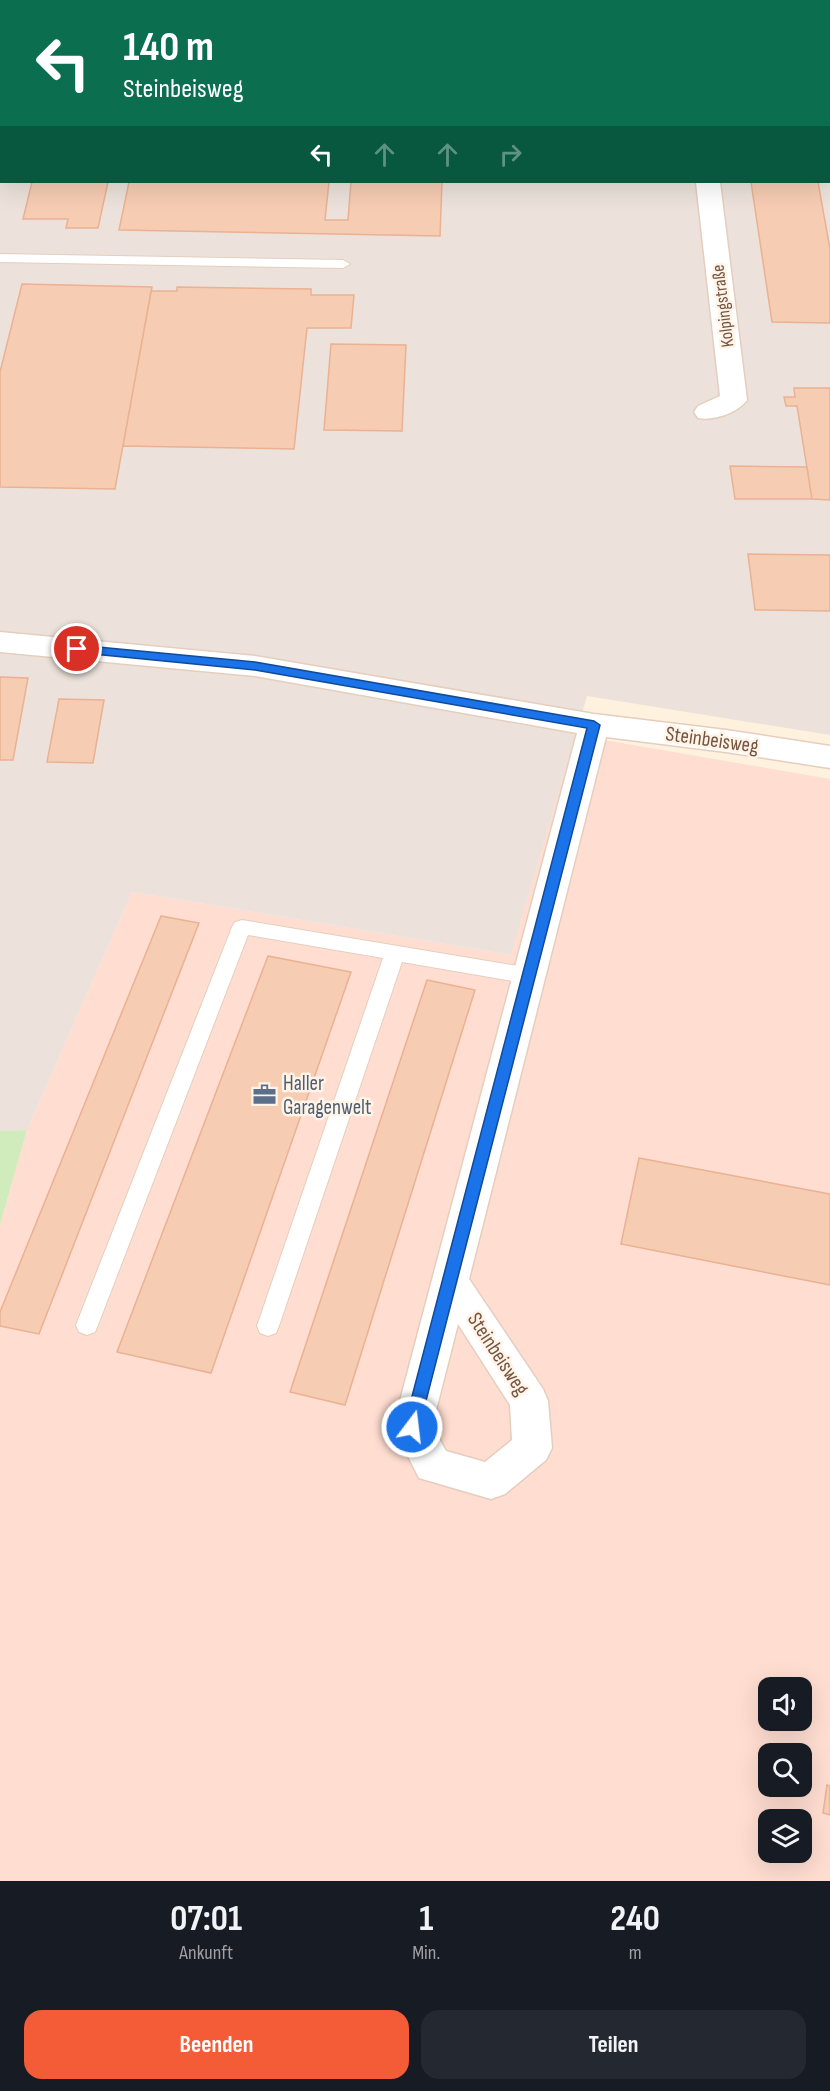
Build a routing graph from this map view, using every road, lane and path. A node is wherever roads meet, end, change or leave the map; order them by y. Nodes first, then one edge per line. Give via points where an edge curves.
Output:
1 (708, 183) edge
2 (0, 258) edge
3 (343, 264) dead end
4 (707, 412) dead end
5 (0, 642) edge
6 (594, 725) junction
7 (830, 757) edge
8 (395, 953) junction
9 (530, 976) junction
10 (450, 1281) junction
11 (87, 1325) dead end
12 (268, 1326) dead end

1 - 4 street, Kolpingstraße via 734,400
2 - 3 lane
5 - 6 street, Steinbeisweg via 255,666
6 - 7 street, Steinbeisweg
6 - 9 street, Steinbeisweg
8 - 9 lane
8 - 11 lane via 242,927
8 - 12 lane
9 - 10 street, Steinbeisweg
10 - 10 street, Steinbeisweg via 529,1401 532,1448 491,1480 433,1465 412,1427

